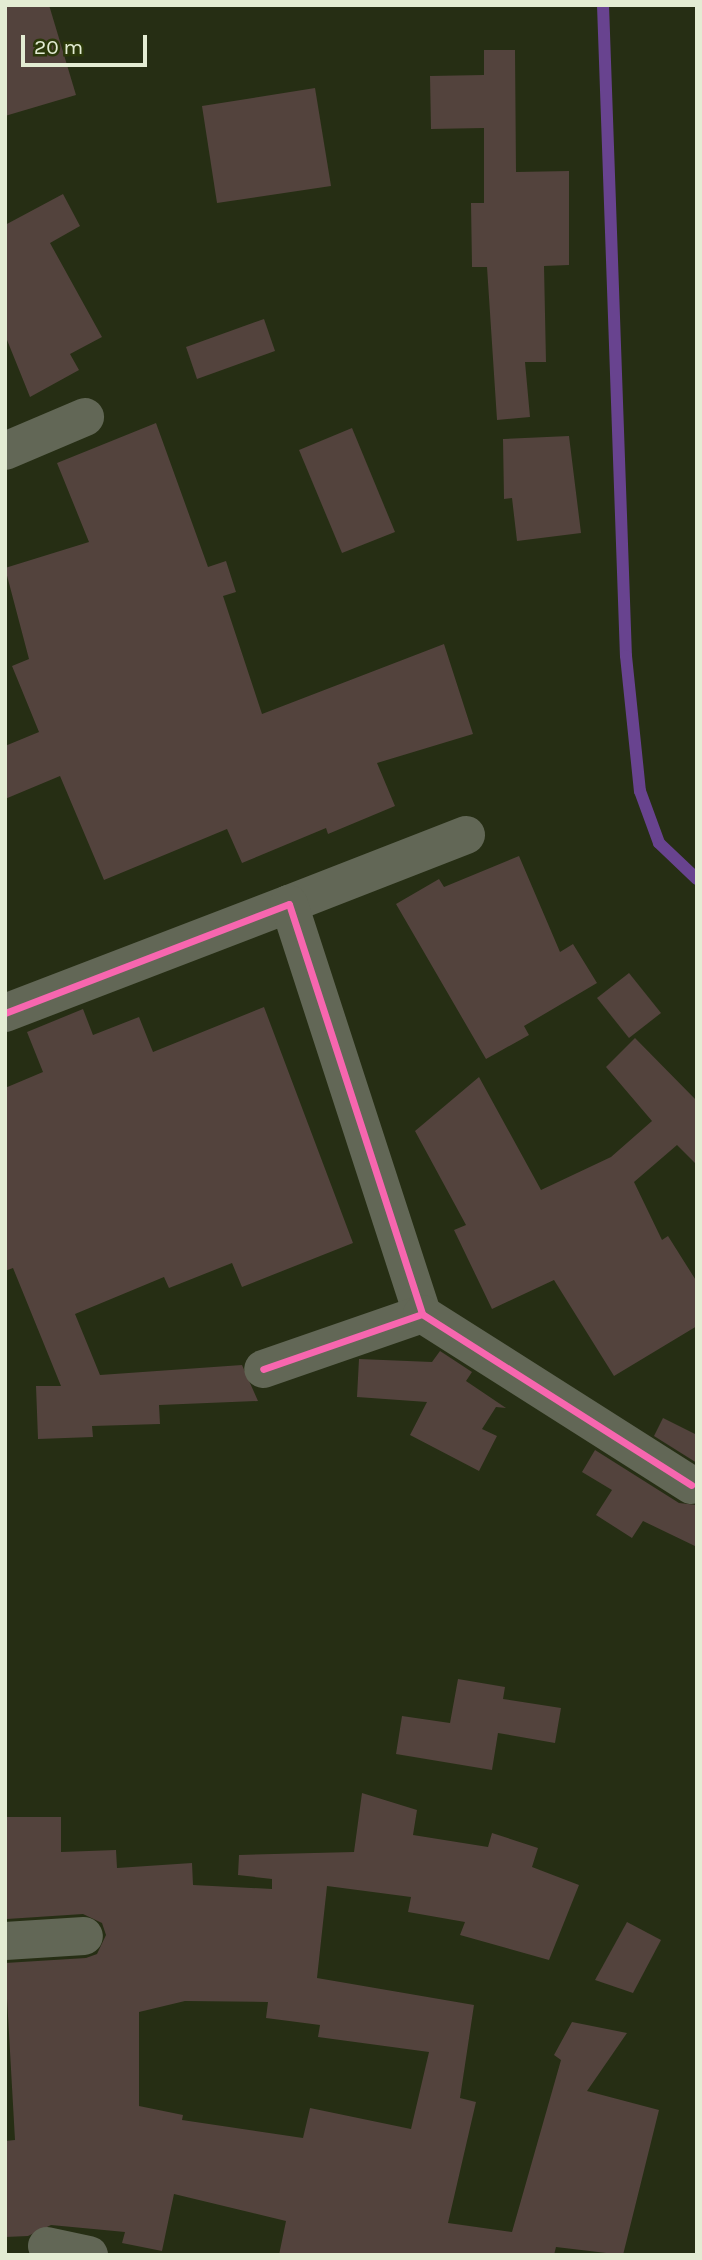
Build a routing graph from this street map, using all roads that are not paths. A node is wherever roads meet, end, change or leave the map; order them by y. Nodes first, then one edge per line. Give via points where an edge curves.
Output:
1 (85, 417) dead end
2 (5, 450) edge
3 (466, 835) dead end
4 (289, 904) junction
5 (5, 1013) edge
6 (422, 1314) junction
7 (263, 1369) dead end
8 (691, 1485) dead end
9 (84, 1936) dead end
10 (5, 1941) edge
11 (47, 2246) dead end
12 (89, 2255) edge

1 - 2 street
3 - 4 street
4 - 5 street
4 - 6 street
6 - 7 street
6 - 8 street
9 - 10 street
11 - 12 street

